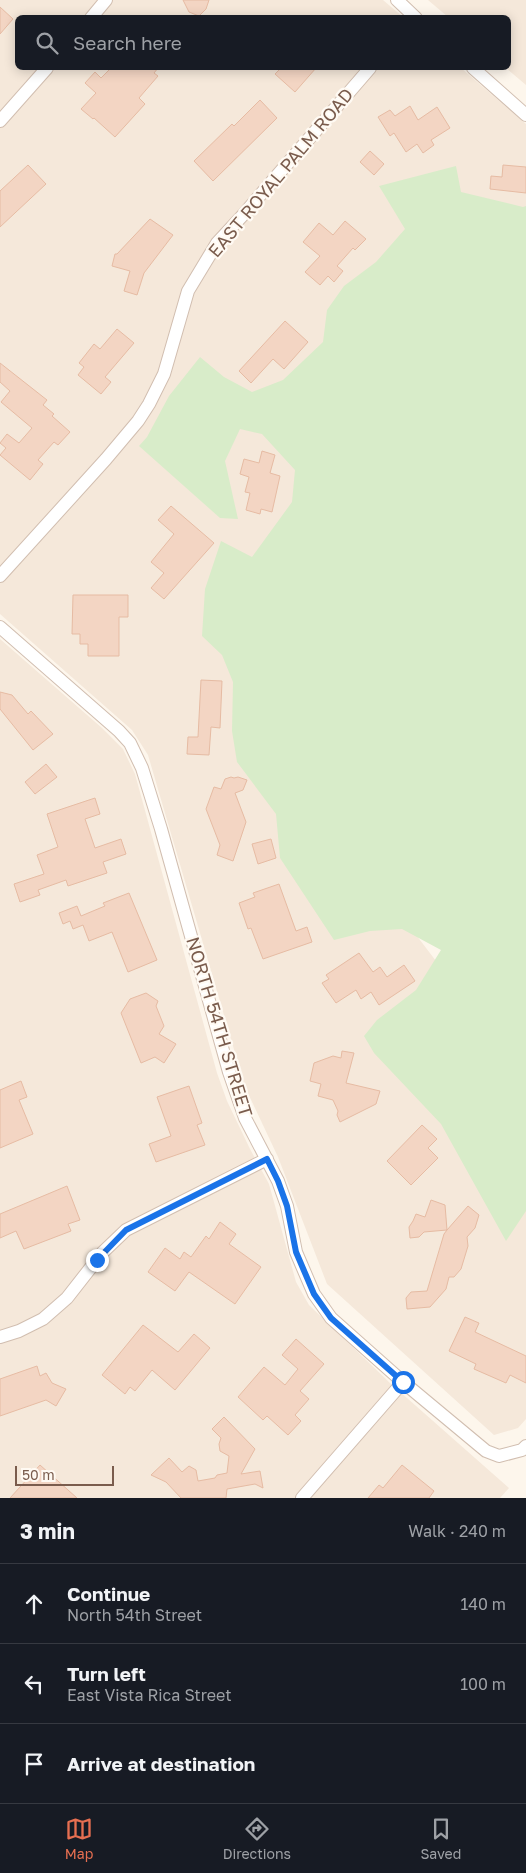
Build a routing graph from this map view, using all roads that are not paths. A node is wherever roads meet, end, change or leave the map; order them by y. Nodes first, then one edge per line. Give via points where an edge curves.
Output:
1 (106, 0) edge
2 (396, 0) edge
3 (94, 15) edge
4 (413, 15) edge
5 (45, 70) edge
6 (368, 70) edge
7 (474, 70) edge
8 (526, 115) edge
9 (0, 121) edge
10 (0, 576) edge
11 (0, 627) edge
12 (267, 1159) junction
13 (0, 1337) edge
14 (403, 1382) junction
15 (526, 1446) edge
16 (302, 1498) edge

1 - 3 street
2 - 4 street
5 - 9 street
6 - 10 street, EAST ROYAL PALM ROAD via 217,243 188,291 164,374 138,421
7 - 8 street
11 - 12 street, NORTH 54TH STREET via 119,731 138,758 229,1072 245,1118
12 - 13 street via 126,1230 44,1319
12 - 14 street, NORTH 54TH STREET via 287,1206 296,1252 314,1294 331,1318
14 - 15 street, NORTH 54TH STREET via 486,1451 499,1456
14 - 16 street

